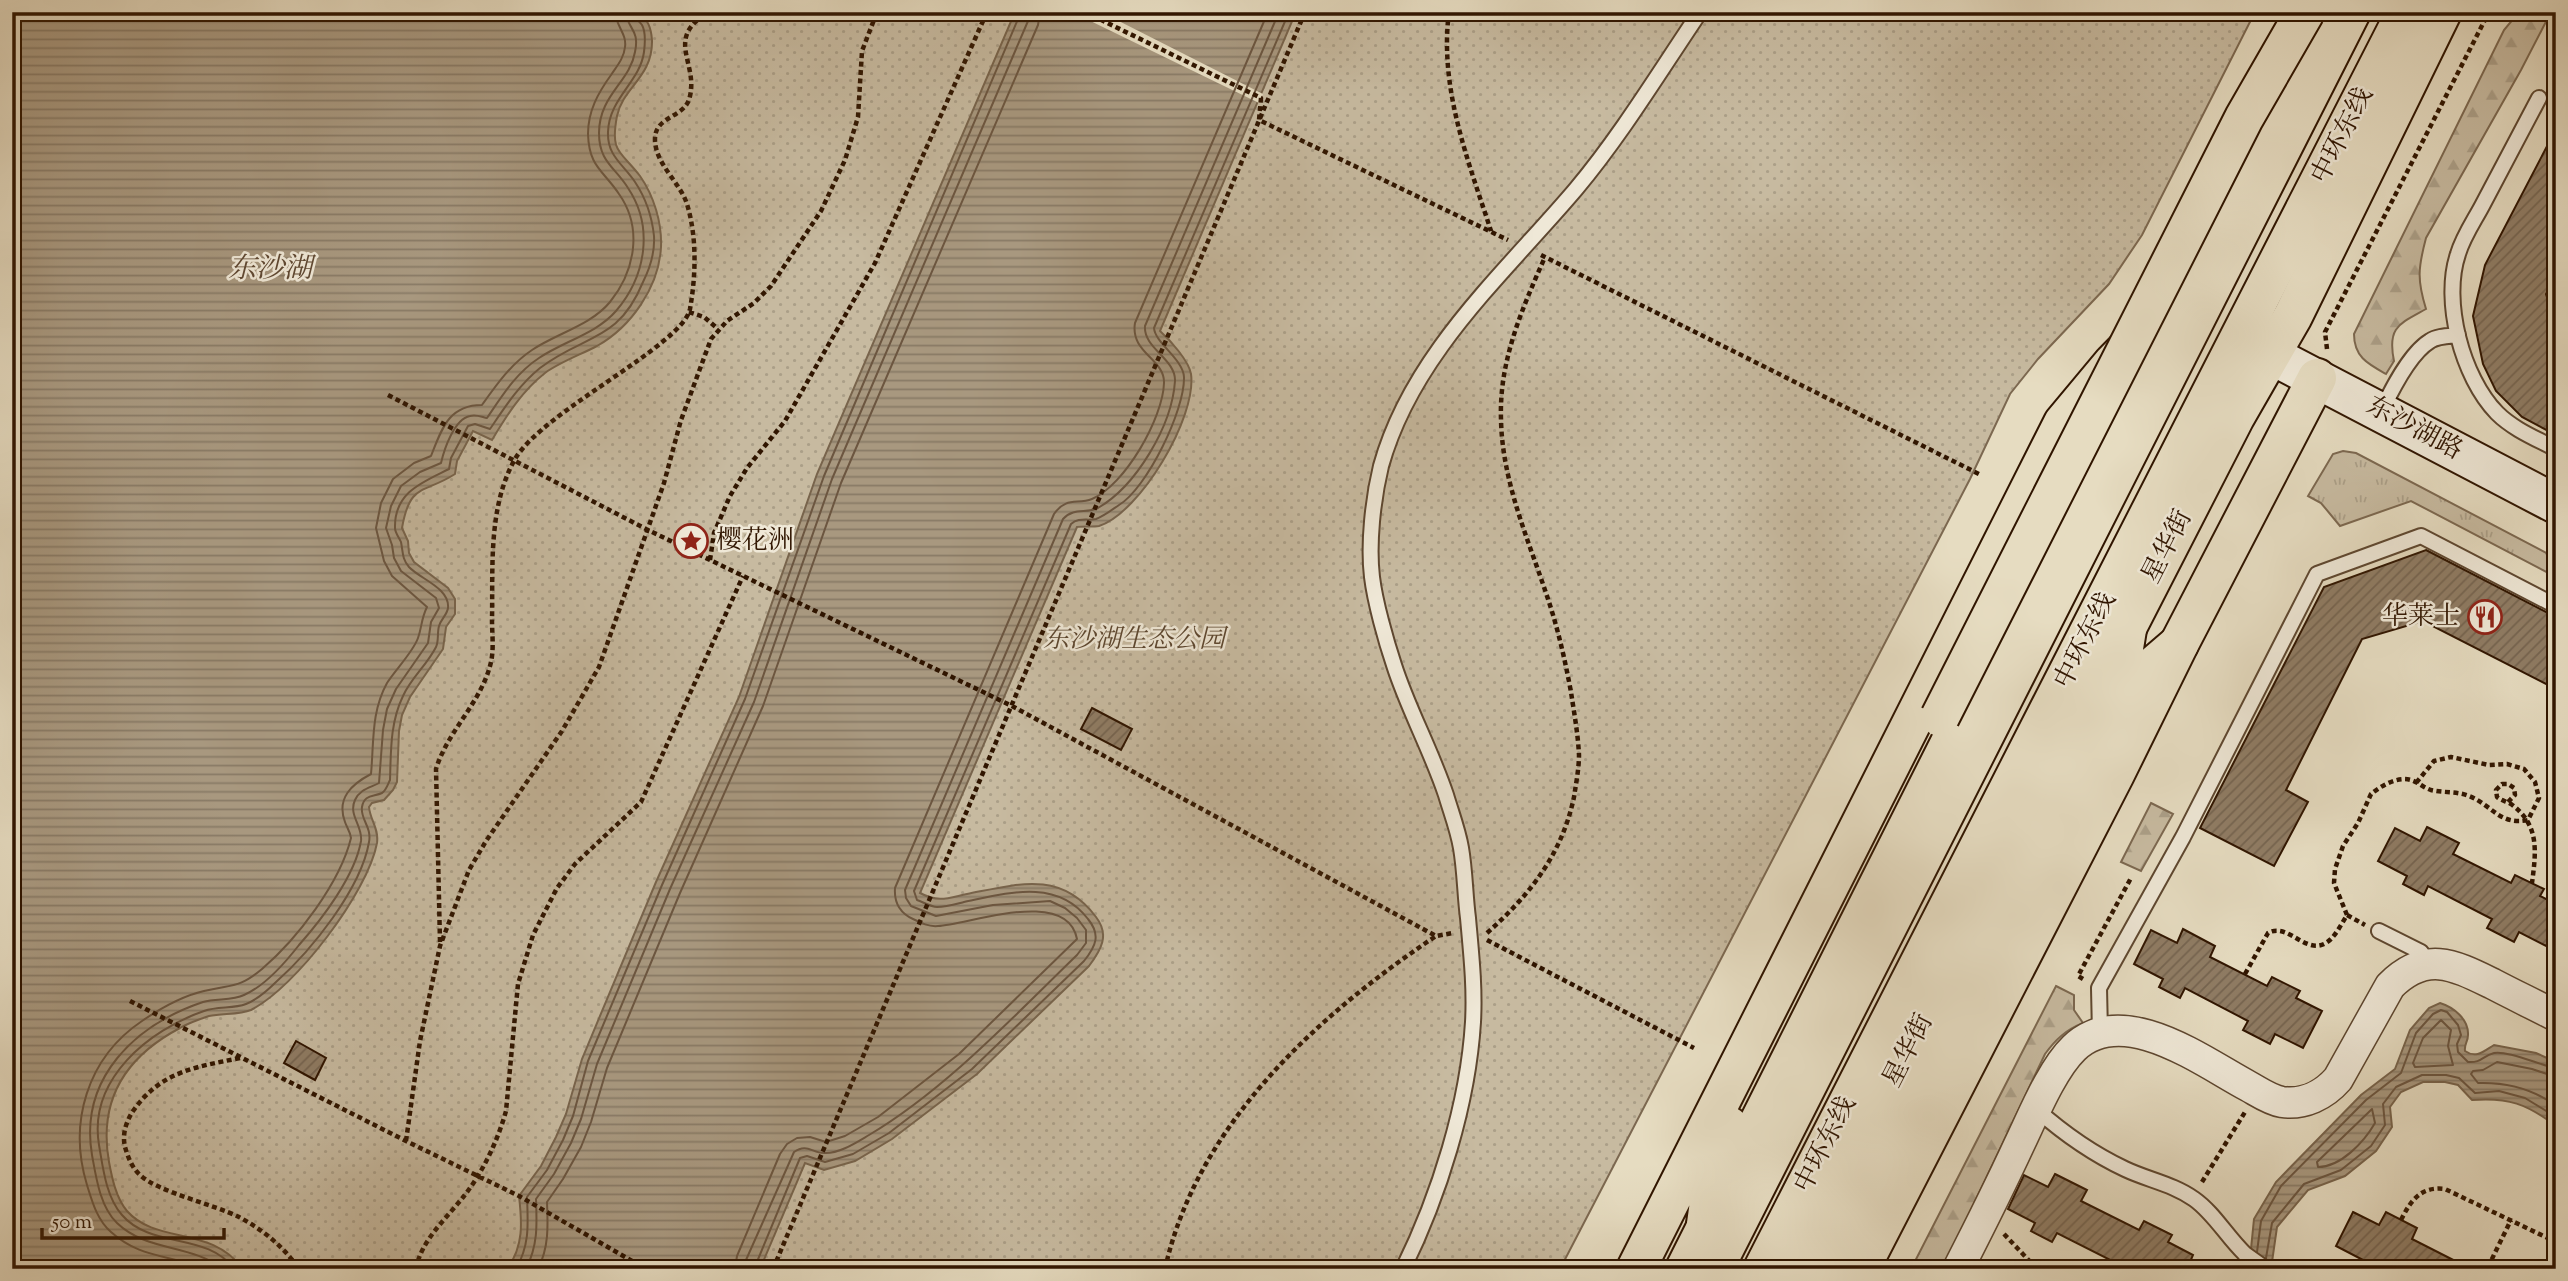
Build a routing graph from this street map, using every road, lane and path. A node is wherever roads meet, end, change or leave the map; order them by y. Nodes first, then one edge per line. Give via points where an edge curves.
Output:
1 (709, 12) edge
2 (877, 12) edge
3 (987, 12) edge
4 (1085, 12) edge
5 (1305, 12) edge
6 (1448, 12) edge
7 (1700, 12) edge
8 (2305, 12) edge
9 (2324, 12) edge
10 (2351, 12) edge
11 (2406, 12) edge
12 (2442, 12) edge
13 (2539, 98) dead end
14 (1259, 120) junction
15 (1492, 232) junction
16 (1522, 247) junction
17 (1545, 257) junction
18 (2171, 304) junction
19 (689, 312) junction
20 (718, 329) junction
21 (2458, 335) junction
22 (2271, 355) junction
23 (2317, 379) junction
24 (388, 395) dead end
25 (2381, 411) junction
26 (2556, 449) edge
27 (515, 460) junction
28 (1979, 474) dead end
29 (2556, 504) edge
30 (646, 529) junction
31 (710, 560) junction
32 (743, 576) junction
33 (2556, 606) edge
34 (2129, 623) junction
35 (2179, 644) junction
36 (2116, 698) junction
37 (1012, 706) junction
38 (2416, 783) junction
39 (2508, 802) junction
40 (2528, 820) junction
41 (2131, 878) dead end
42 (2532, 883) dead end
43 (2347, 915) junction
44 (1469, 930) junction
45 (2379, 931) joint
46 (1436, 936) junction
47 (440, 946) junction
48 (2428, 964) junction
49 (2245, 974) dead end
50 (2099, 988) junction
51 (130, 1002) dead end
52 (2556, 1016) edge
53 (2100, 1033) junction
54 (1694, 1048) dead end
55 (241, 1058) junction
56 (2036, 1109) junction
57 (2246, 1110) dead end
58 (406, 1141) junction
59 (477, 1176) junction
60 (2193, 1198) junction
61 (2401, 1220) dead end
62 (2511, 1220) junction
63 (1704, 1231) junction
64 (2002, 1233) dead end
65 (2556, 1242) edge
66 (2488, 1266) dead end
67 (299, 1269) edge
68 (416, 1269) edge
69 (646, 1269) edge
70 (773, 1269) edge
71 (1165, 1269) edge
72 (1403, 1269) edge
73 (1636, 1269) edge
74 (1685, 1269) edge
75 (1713, 1269) edge
76 (1763, 1269) edge
77 (1798, 1269) edge
78 (1826, 1269) edge
79 (1860, 1269) edge
80 (1958, 1269) edge
81 (2037, 1269) edge
82 (2266, 1269) edge

1 - 19 path via 691,27 684,41 691,93 688,103 662,122 655,139 662,162 687,203 695,254
2 - 20 path via 862,51 858,117 845,160 821,211 771,286
3 - 31 path via 875,262 785,421 730,496 714,533
4 - 14 path via 1261,98
5 - 14 path
6 - 15 path via 1446,58 1452,100
7 - 16 lane via 1576,189
8 - 63 main road, bridge via 2244,118 1716,1152
9 - 18 main road
10 - 75 main road, 中环东线
11 - 76 main road, 中环东线
12 - 22 main road, 星华街
13 - 21 lane via 2458,254 2451,292
14 - 15 path
14 - 37 path
15 - 16 path
16 - 17 path
16 - 44 lane via 1448,337 1418,382 1381,466 1373,517 1372,577 1393,665 1445,792 1461,846
17 - 28 path
17 - 44 path via 1506,360 1500,419 1521,524 1563,648 1579,757 1569,820 1554,855 1535,884 1487,933
18 - 63 main road
18 - 73 main road via 2063,423
19 - 20 path via 705,317
19 - 27 path via 670,335 553,419
20 - 30 path via 701,362
21 - 25 lane via 2432,340 2417,352
21 - 26 lane via 2482,394 2497,412
22 - 23 main road, 东沙湖路
22 - 34 main road, 星华街
23 - 25 main road, 东沙湖路
23 - 35 main road
24 - 27 path
25 - 29 main road, 东沙湖路
27 - 30 path
27 - 47 path via 496,511 492,659 485,684 440,754 436,769
30 - 31 path
30 - 47 path via 599,667 562,731 468,870
31 - 32 path
32 - 37 path
32 - 59 path via 641,802 575,864 533,935 518,984 506,1111
33 - 50 lane via 2421,536 2317,574 2183,837
34 - 36 main road
34 - 77 main road, 星华街
35 - 36 main road
35 - 79 main road
36 - 78 main road
37 - 46 path
37 - 70 path
38 - 40 path via 2468,795 2504,819
38 - 40 path via 2434,761 2451,757 2524,769 2535,782 2539,798
38 - 43 path via 2409,779 2388,783 2371,794 2343,846 2334,883
39 - 39 path via 2497,797 2502,784 2514,788 2515,795
39 - 40 path
40 - 42 path via 2537,850
41 - 50 path via 2078,976
43 - 45 path
43 - 49 path via 2322,945 2312,946 2279,930 2267,933
44 - 46 path
44 - 54 path
44 - 72 lane via 1473,1023 1466,1069 1440,1180
45 - 48 lane via 2421,952
46 - 71 path via 1344,1003 1255,1094 1217,1146 1187,1203
47 - 58 path
48 - 52 street via 2456,966
48 - 53 street via 2399,976 2338,1079 2303,1101 2273,1100 2141,1032
50 - 53 lane
51 - 55 path
53 - 56 street via 2073,1048
55 - 58 path
55 - 67 path via 179,1072 152,1090 125,1128 127,1153 141,1176 241,1218 277,1242
56 - 60 lane via 2126,1170
56 - 80 street
57 - 60 path
58 - 59 path
59 - 68 path via 423,1249
59 - 69 path
60 - 82 lane, bridge via 2245,1254
61 - 62 path via 2414,1198 2437,1188
62 - 65 path
62 - 66 path
63 - 74 main road
64 - 81 path

